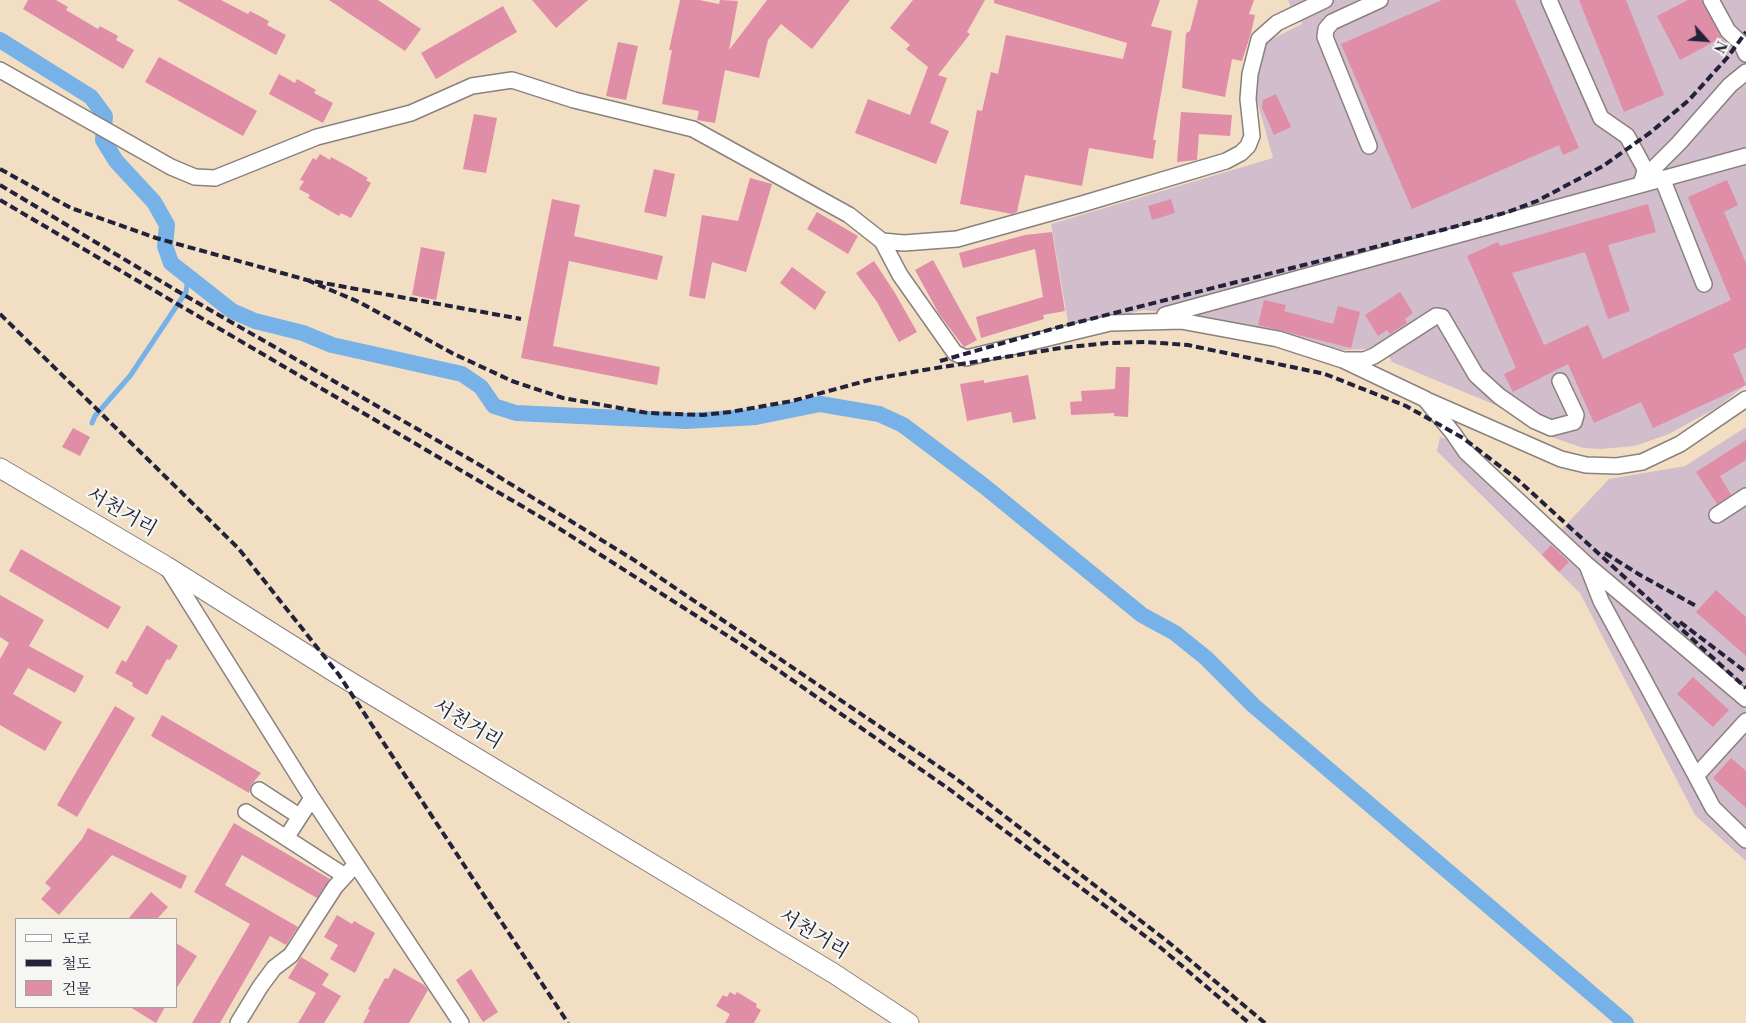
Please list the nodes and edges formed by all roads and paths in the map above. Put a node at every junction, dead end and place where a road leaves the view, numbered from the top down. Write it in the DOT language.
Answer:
graph roads {
  1 [pos="1325,0"];
  2 [pos="1380,0"];
  3 [pos="1549,0"];
  4 [pos="1711,0"];
  5 [pos="1746,54"];
  6 [pos="0,70"];
  7 [pos="1746,72"];
  8 [pos="1369,146"];
  9 [pos="1746,156"];
  10 [pos="1662,178"];
  11 [pos="1640,182"];
  12 [pos="882,240"];
  13 [pos="1704,284"];
  14 [pos="1142,322"];
  15 [pos="1343,360"];
  16 [pos="1560,382"];
  17 [pos="1425,399"];
  18 [pos="1746,399"];
  19 [pos="0,468"];
  20 [pos="1746,496"];
  21 [pos="1717,516"];
  22 [pos="1586,564"];
  23 [pos="166,566"];
  24 [pos="1746,699"];
  25 [pos="1746,721"];
  26 [pos="1696,776"];
  27 [pos="259,790"];
  28 [pos="312,798"];
  29 [pos="274,800"];
  30 [pos="246,812"];
  31 [pos="299,816"];
  32 [pos="261,822"];
  33 [pos="286,838"];
  34 [pos="1746,840"];
  35 [pos="356,864"];
  36 [pos="345,876"];
  37 [pos="238,1023"];
  38 [pos="461,1023"];
  39 [pos="909,1023"];
  1 -- 12 [label="street"];
  2 -- 8 [label="street"];
  3 -- 11 [label="street"];
  4 -- 5 [label="street"];
  6 -- 12 [label="street"];
  7 -- 11 [label="street"];
  9 -- 10 [label="street"];
  10 -- 11 [label="street"];
  10 -- 13 [label="street"];
  11 -- 14 [label="street"];
  12 -- 14 [label="street"];
  14 -- 15 [label="street"];
  15 -- 16 [label="street"];
  15 -- 17 [label="street"];
  17 -- 18 [label="street"];
  17 -- 22 [label="street"];
  19 -- 23 [label="main road, 서천거리"];
  20 -- 21 [label="street"];
  22 -- 24 [label="street"];
  22 -- 26 [label="street"];
  23 -- 28 [label="street"];
  23 -- 39 [label="main road, 서천거리"];
  25 -- 26 [label="street"];
  26 -- 34 [label="street"];
  27 -- 29 [label="street"];
  28 -- 31 [label="street"];
  28 -- 35 [label="street"];
  29 -- 31 [label="street"];
  29 -- 32 [label="street"];
  30 -- 32 [label="street"];
  31 -- 33 [label="street"];
  32 -- 33 [label="street"];
  33 -- 36 [label="street"];
  35 -- 36 [label="street"];
  35 -- 38 [label="street"];
  36 -- 37 [label="street"];
}
